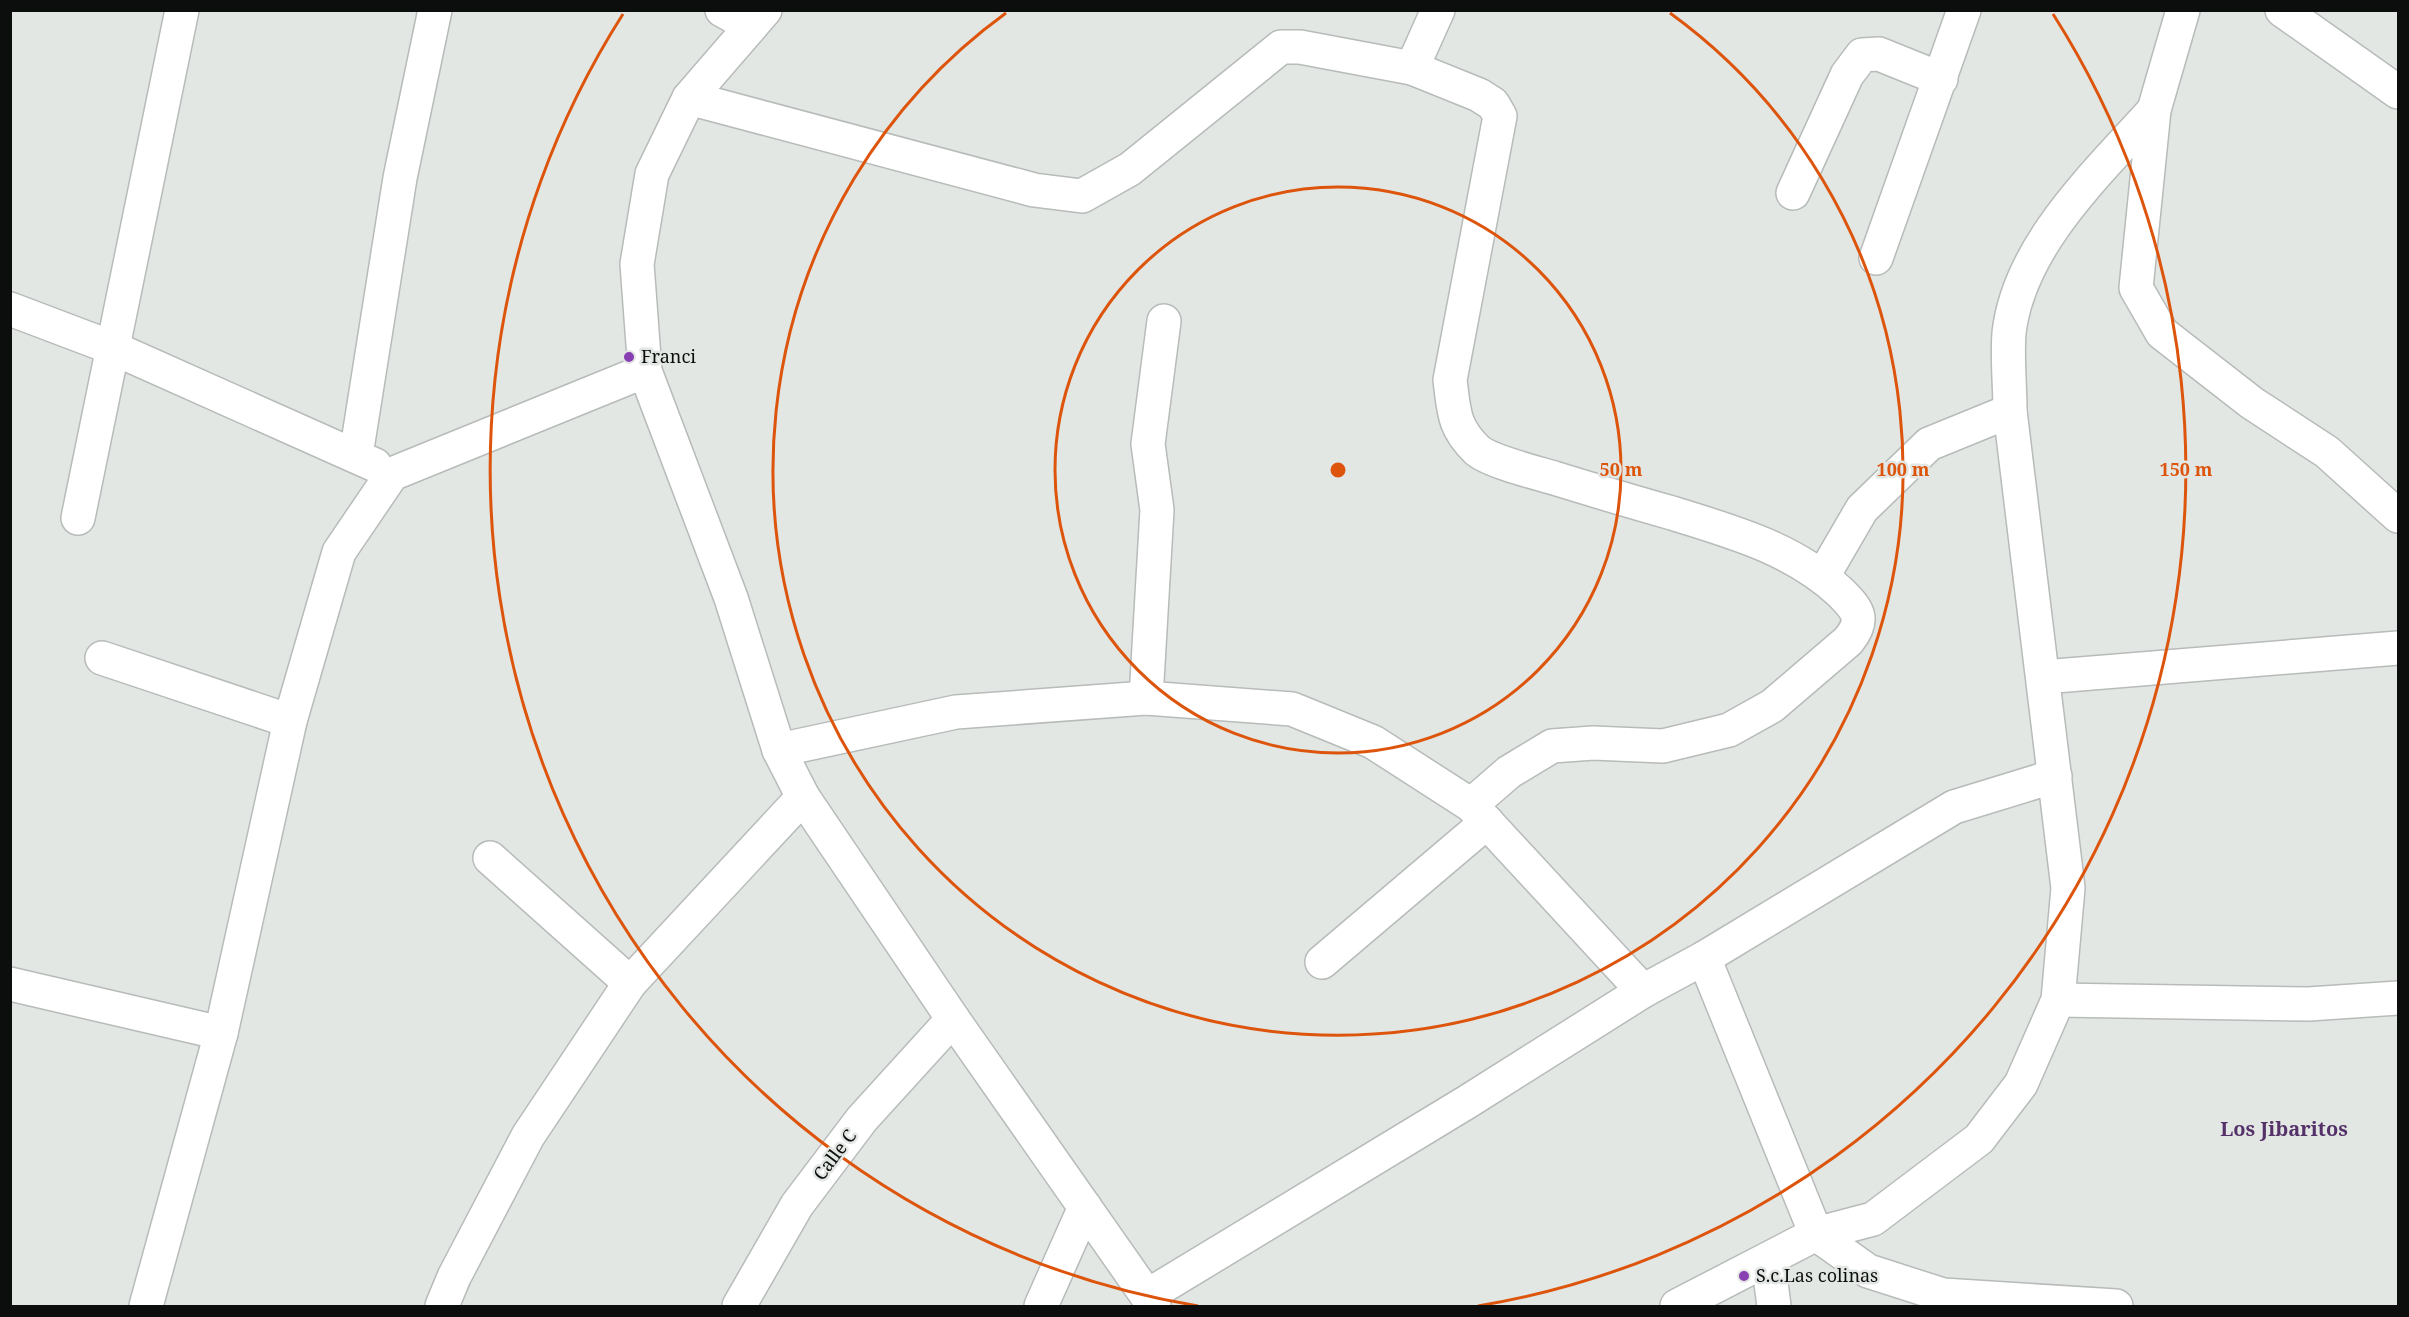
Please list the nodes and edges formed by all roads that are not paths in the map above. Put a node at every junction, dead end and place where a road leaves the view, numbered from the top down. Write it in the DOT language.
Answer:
graph roads {
  1 [pos="182,10"];
  2 [pos="435,10"];
  3 [pos="722,10"];
  4 [pos="1438,10"];
  5 [pos="1964,10"];
  6 [pos="2183,10"];
  7 [pos="2282,10"];
  8 [pos="758,18"];
  9 [pos="1412,68"];
  10 [pos="1941,79"];
  11 [pos="2398,92"];
  12 [pos="689,98"];
  13 [pos="2154,110"];
  14 [pos="1793,194"];
  15 [pos="1876,258"];
  16 [pos="10,309"];
  17 [pos="1164,321"];
  18 [pos="113,348"];
  19 [pos="645,371"];
  20 [pos="2010,411"];
  21 [pos="356,455"];
  22 [pos="392,474"];
  23 [pos="2398,516"];
  24 [pos="78,518"];
  25 [pos="1823,576"];
  26 [pos="2398,648"];
  27 [pos="102,658"];
  28 [pos="2043,677"];
  29 [pos="1146,698"];
  30 [pos="290,721"];
  31 [pos="779,750"];
  32 [pos="2055,776"];
  33 [pos="803,797"];
  34 [pos="1479,813"];
  35 [pos="490,858"];
  36 [pos="1704,958"];
  37 [pos="1322,962"];
  38 [pos="630,982"];
  39 [pos="10,984"];
  40 [pos="1642,991"];
  41 [pos="2398,998"];
  42 [pos="2058,1000"];
  43 [pos="953,1019"];
  44 [pos="221,1033"];
  45 [pos="1085,1207"];
  46 [pos="1816,1234"];
  47 [pos="1768,1260"];
  48 [pos="1151,1301"];
  49 [pos="2022,1304"];
  50 [pos="146,1306"];
  51 [pos="442,1306"];
  52 [pos="739,1306"];
  53 [pos="1041,1306"];
  54 [pos="1677,1306"];
  55 [pos="1774,1306"];
  56 [pos="2116,1306"];
  1 -- 18 [label="street"];
  2 -- 21 [label="street"];
  3 -- 8 [label="street"];
  4 -- 9 [label="street"];
  5 -- 10 [label="street"];
  6 -- 13 [label="street"];
  7 -- 11 [label="street"];
  8 -- 12 [label="street"];
  9 -- 12 [label="street"];
  9 -- 25 [label="street"];
  10 -- 14 [label="street"];
  10 -- 15 [label="street"];
  12 -- 19 [label="street"];
  13 -- 20 [label="street"];
  13 -- 23 [label="street"];
  16 -- 18 [label="street"];
  17 -- 29 [label="street"];
  18 -- 21 [label="street"];
  18 -- 24 [label="street"];
  19 -- 22 [label="street"];
  19 -- 31 [label="street"];
  20 -- 25 [label="street"];
  20 -- 28 [label="street"];
  21 -- 22 [label="street"];
  22 -- 30 [label="street"];
  25 -- 34 [label="street"];
  26 -- 28 [label="street"];
  27 -- 30 [label="street"];
  28 -- 32 [label="street"];
  29 -- 31 [label="street"];
  29 -- 34 [label="street"];
  30 -- 44 [label="street"];
  31 -- 33 [label="street"];
  32 -- 36 [label="street"];
  32 -- 42 [label="street"];
  33 -- 38 [label="street"];
  33 -- 43 [label="street"];
  34 -- 37 [label="street"];
  34 -- 40 [label="street"];
  35 -- 38 [label="street"];
  36 -- 40 [label="street"];
  36 -- 46 [label="street"];
  38 -- 51 [label="street"];
  39 -- 44 [label="street"];
  40 -- 48 [label="street"];
  41 -- 42 [label="street"];
  42 -- 46 [label="street"];
  43 -- 45 [label="street"];
  43 -- 52 [label="street, Calle C"];
  44 -- 50 [label="street"];
  45 -- 48 [label="street"];
  45 -- 53 [label="street"];
  46 -- 47 [label="street"];
  46 -- 49 [label="street"];
  47 -- 54 [label="street"];
  47 -- 55 [label="street"];
  49 -- 56 [label="street"];
}
